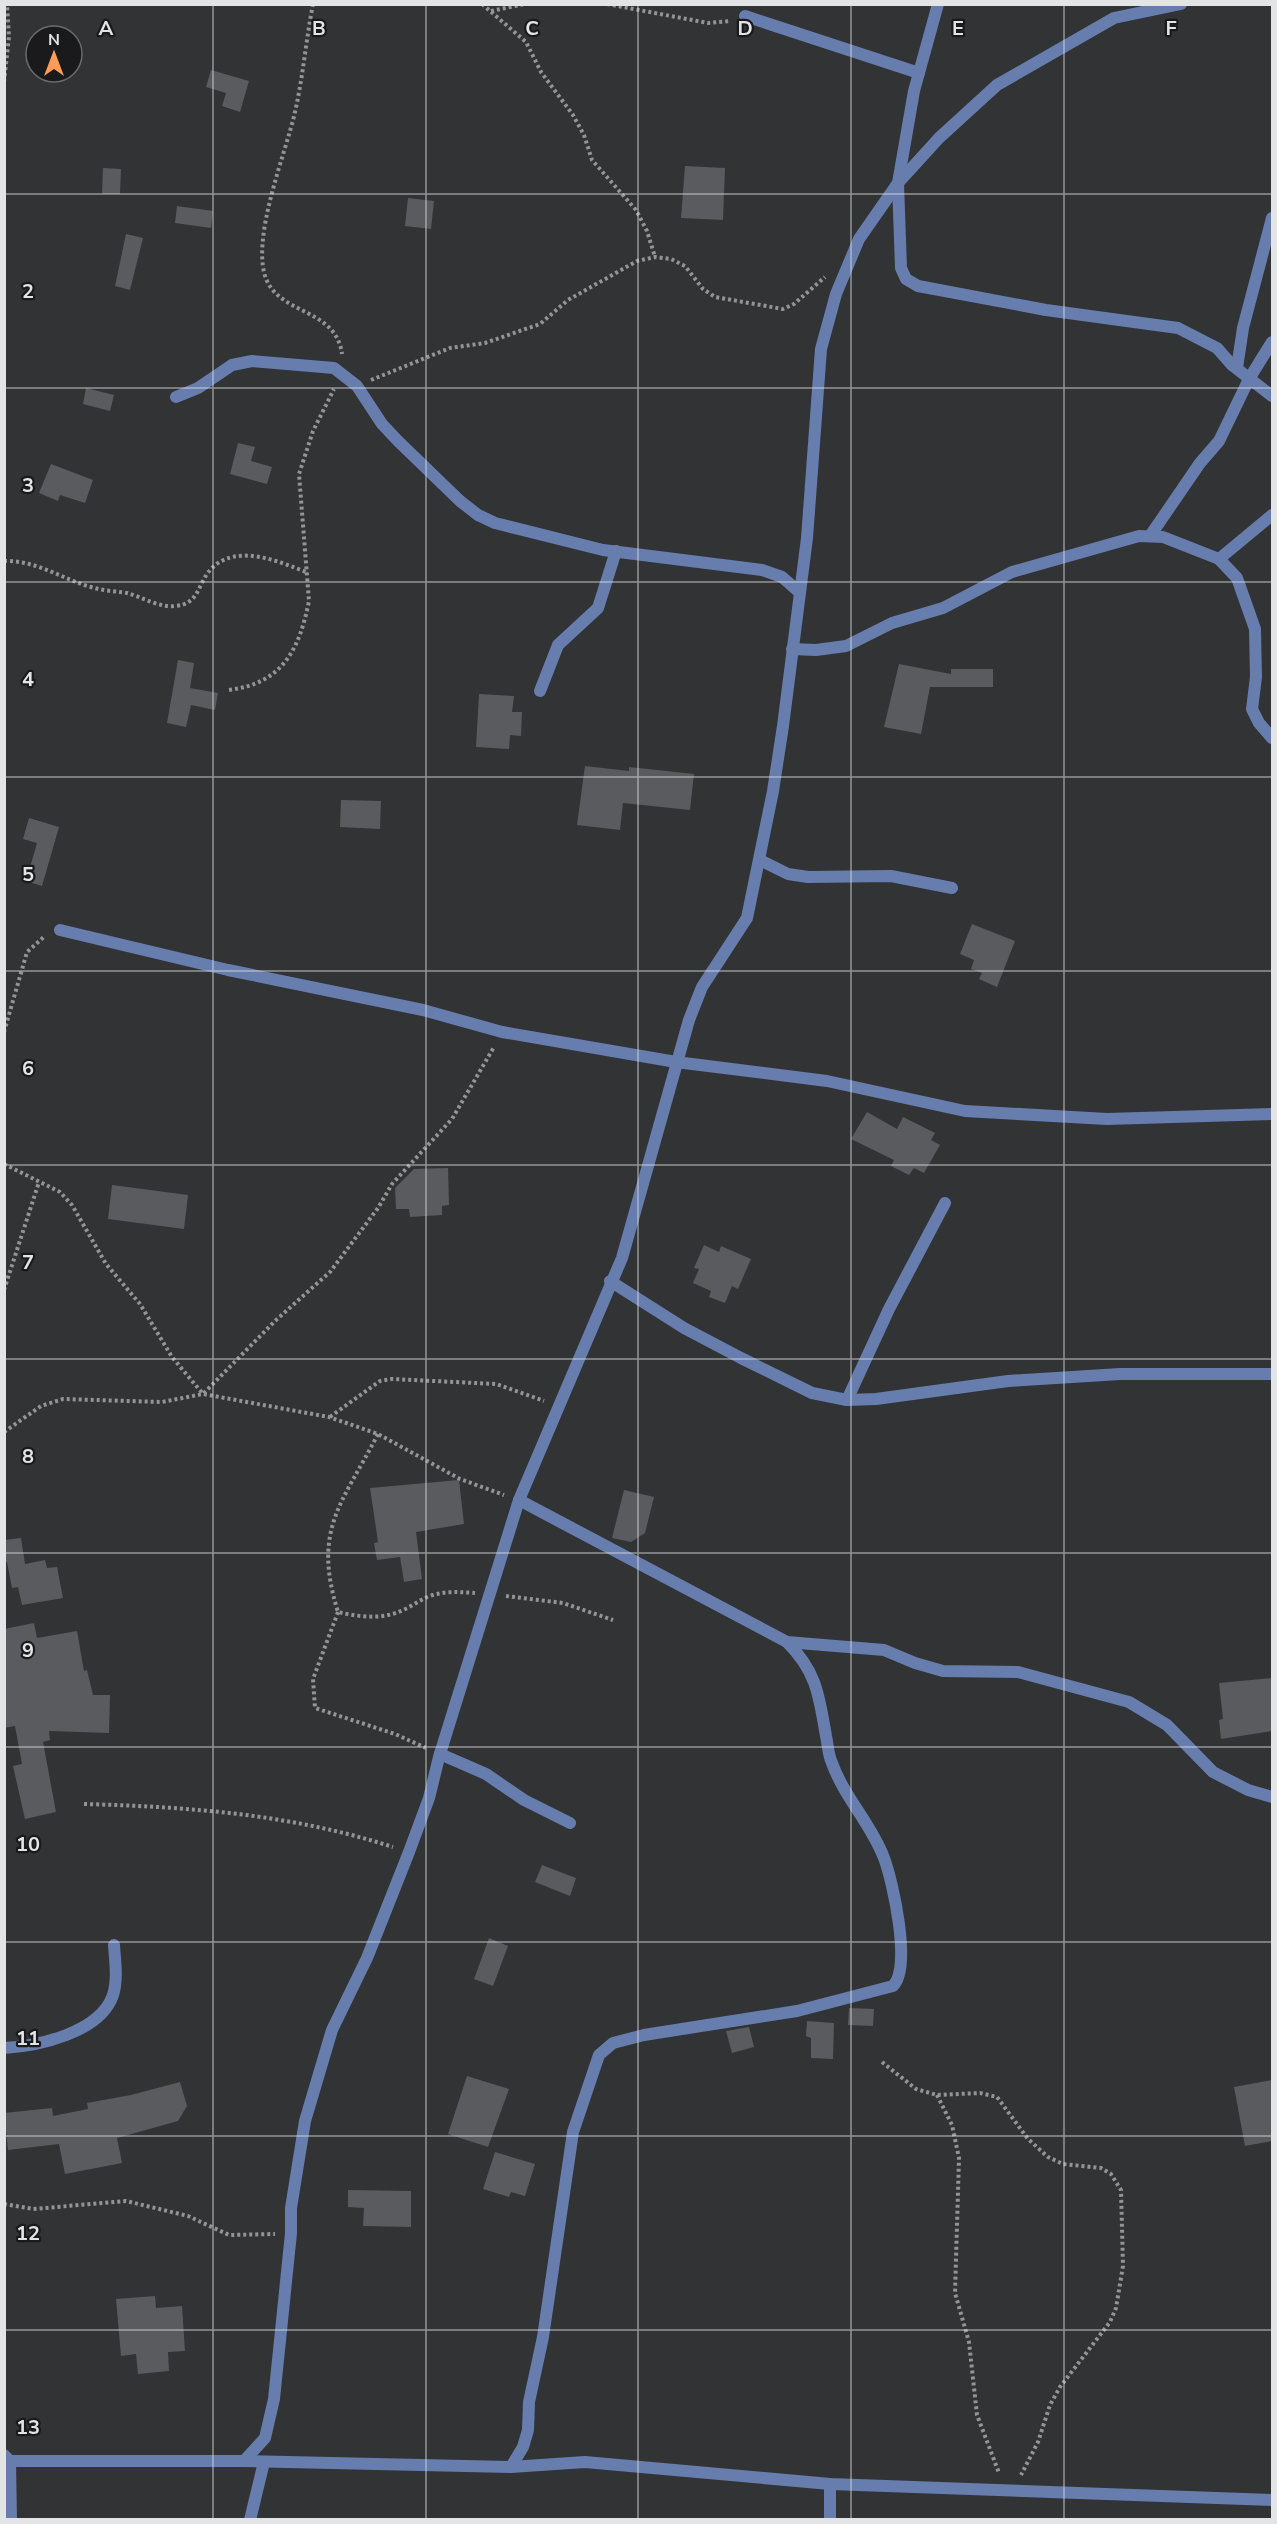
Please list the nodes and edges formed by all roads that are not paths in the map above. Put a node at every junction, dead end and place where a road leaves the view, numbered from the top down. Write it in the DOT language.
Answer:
graph roads {
  1 [pos="938,4"];
  2 [pos="1181,4"];
  3 [pos="745,16"];
  4 [pos="919,73"];
  5 [pos="898,183"];
  6 [pos="1272,218"];
  7 [pos="1272,342"];
  8 [pos="1237,368"];
  9 [pos="1250,379"];
  10 [pos="1272,396"];
  11 [pos="176,397"];
  12 [pos="1272,515"];
  13 [pos="1150,536"];
  14 [pos="616,551"];
  15 [pos="1219,559"];
  16 [pos="798,591"];
  17 [pos="792,649"];
  18 [pos="540,691"];
  19 [pos="1272,738"];
  20 [pos="760,860"];
  21 [pos="952,888"];
  22 [pos="60,930"];
  23 [pos="676,1062"];
  24 [pos="1272,1114"];
  25 [pos="945,1203"];
  26 [pos="610,1281"];
  27 [pos="1272,1374"];
  28 [pos="847,1400"];
  29 [pos="519,1500"];
  30 [pos="787,1642"];
  31 [pos="439,1756"];
  32 [pos="1272,1797"];
  33 [pos="570,1823"];
  34 [pos="114,1944"];
  35 [pos="4,2048"];
  36 [pos="6,2458"];
  37 [pos="244,2461"];
  38 [pos="264,2462"];
  39 [pos="511,2467"];
  40 [pos="830,2484"];
  41 [pos="1272,2500"];
  42 [pos="11,2520"];
  43 [pos="250,2520"];
  44 [pos="830,2520"];
  1 -- 4 [label="street"];
  2 -- 5 [label="street"];
  3 -- 4 [label="street"];
  4 -- 5 [label="street"];
  5 -- 8 [label="street"];
  5 -- 16 [label="street"];
  6 -- 8 [label="street"];
  7 -- 9 [label="street"];
  8 -- 9 [label="street"];
  9 -- 10 [label="street"];
  9 -- 13 [label="street"];
  11 -- 14 [label="street"];
  12 -- 15 [label="street"];
  13 -- 15 [label="street"];
  13 -- 17 [label="street"];
  14 -- 16 [label="street"];
  14 -- 18 [label="street"];
  15 -- 19 [label="street"];
  16 -- 17 [label="street"];
  17 -- 20 [label="street"];
  20 -- 21 [label="street"];
  20 -- 23 [label="street"];
  22 -- 23 [label="street"];
  23 -- 24 [label="street"];
  23 -- 26 [label="street"];
  25 -- 28 [label="street"];
  26 -- 28 [label="street"];
  26 -- 29 [label="street"];
  27 -- 28 [label="street"];
  29 -- 30 [label="street"];
  29 -- 31 [label="street"];
  30 -- 32 [label="street"];
  30 -- 39 [label="street"];
  31 -- 33 [label="street"];
  31 -- 37 [label="street"];
  34 -- 35 [label="street"];
  36 -- 37 [label="street"];
  36 -- 42 [label="street"];
  37 -- 38 [label="street"];
  38 -- 39 [label="street"];
  38 -- 43 [label="street"];
  39 -- 40 [label="street"];
  40 -- 41 [label="street"];
  40 -- 44 [label="street"];
}
